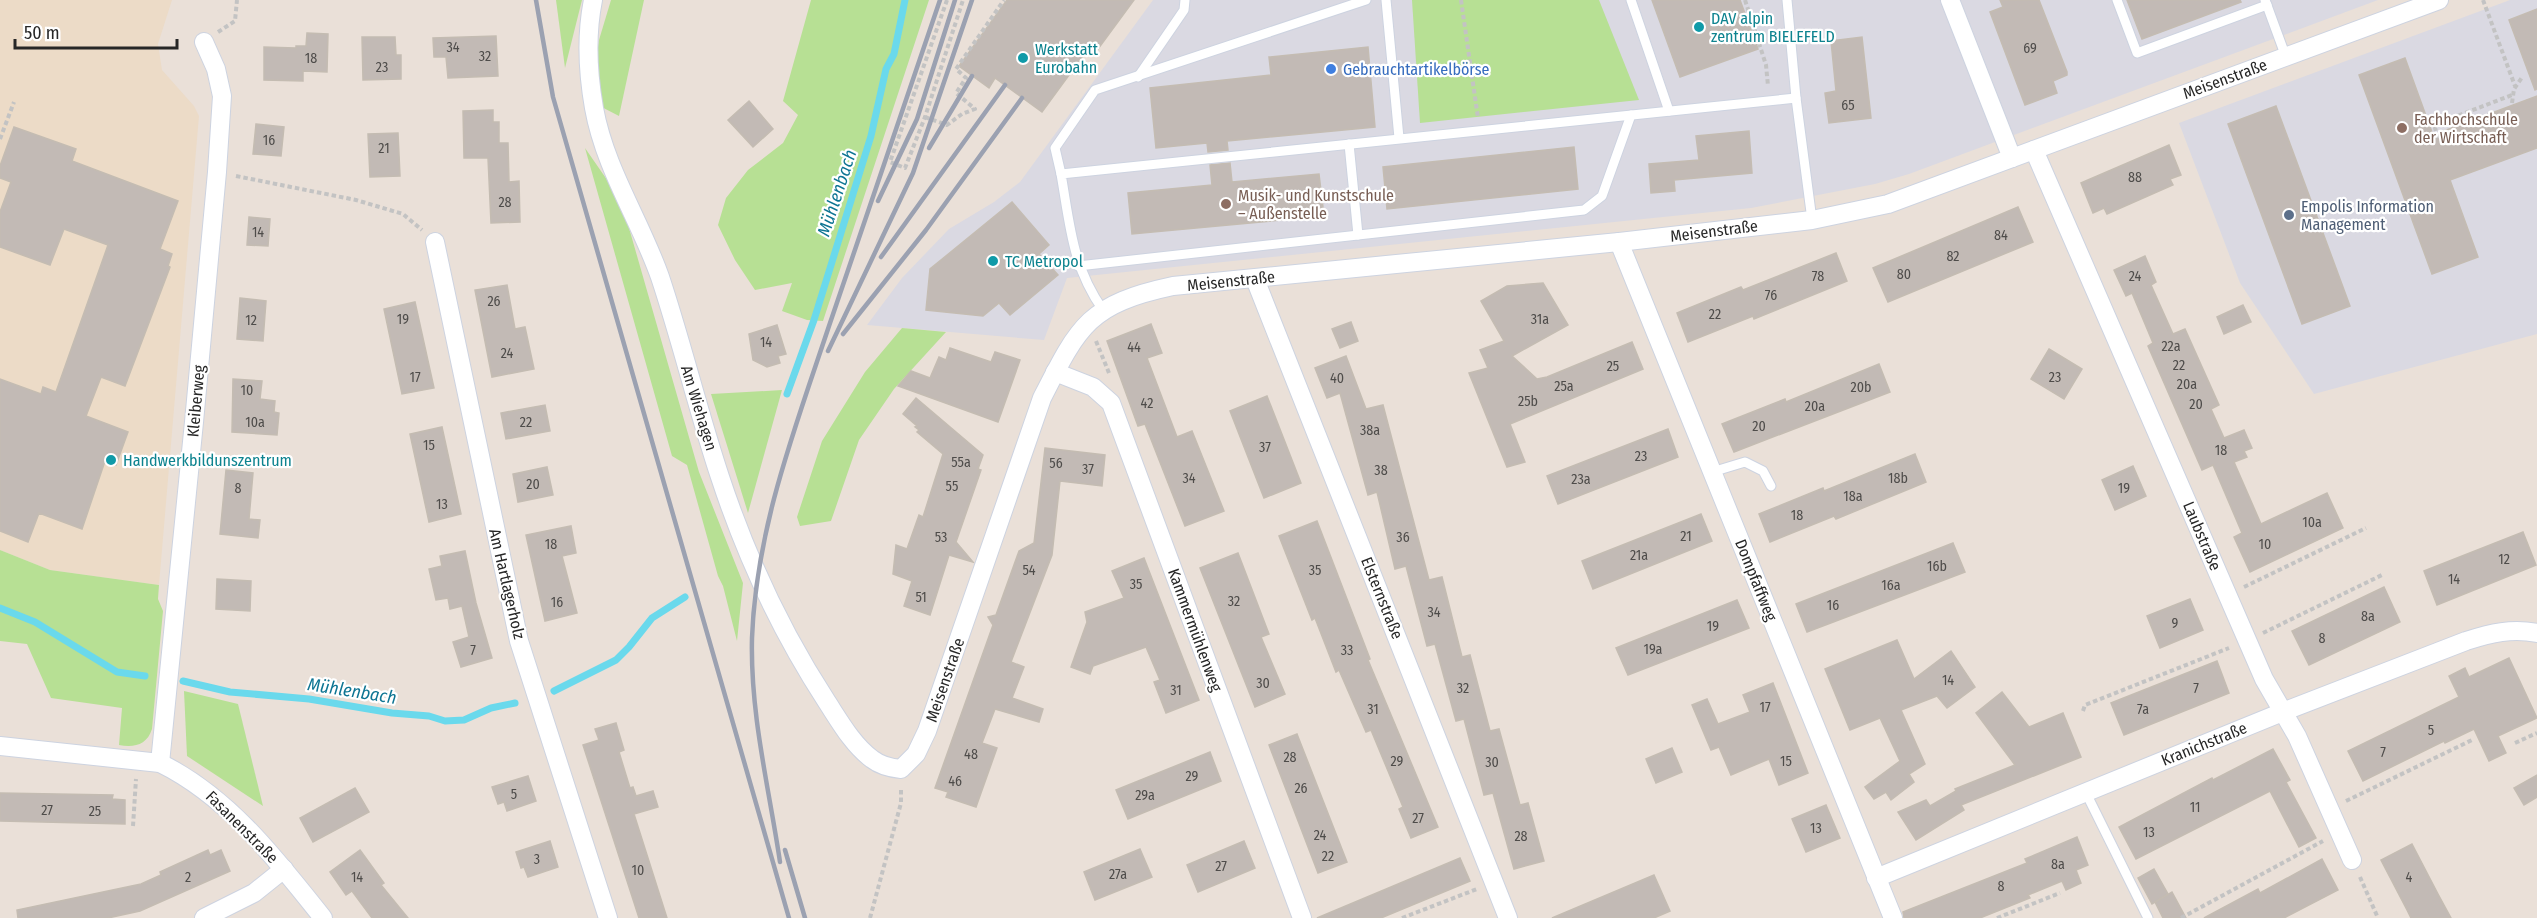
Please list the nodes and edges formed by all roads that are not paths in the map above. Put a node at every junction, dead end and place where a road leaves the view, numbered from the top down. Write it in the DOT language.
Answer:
graph roads {
  1 [pos="593,0"];
  2 [pos="1185,0"];
  3 [pos="1366,0"];
  4 [pos="1386,0"];
  5 [pos="1631,0"];
  6 [pos="1787,0"];
  7 [pos="1950,0"];
  8 [pos="2117,0"];
  9 [pos="2439,0"];
  10 [pos="2266,2"];
  11 [pos="204,42"];
  12 [pos="2286,57"];
  13 [pos="1138,77"];
  14 [pos="1796,98"];
  15 [pos="1669,111"];
  16 [pos="1631,115"];
  17 [pos="1399,138"];
  18 [pos="1349,144"];
  19 [pos="2034,150"];
  20 [pos="2012,158"];
  21 [pos="1061,174"];
  22 [pos="1812,220"];
  23 [pos="1358,235"];
  24 [pos="435,242"];
  25 [pos="1618,242"];
  26 [pos="1078,266"];
  27 [pos="1255,279"];
  28 [pos="1103,310"];
  29 [pos="1055,372"];
  30 [pos="1712,472"];
  31 [pos="1771,486"];
  32 [pos="2537,633"];
  33 [pos="2284,711"];
  34 [pos="0,746"];
  35 [pos="160,763"];
  36 [pos="901,769"];
  37 [pos="2086,792"];
  38 [pos="2352,860"];
  39 [pos="284,869"];
  40 [pos="1876,878"];
  41 [pos="204,918"];
  42 [pos="323,918"];
  43 [pos="608,918"];
  44 [pos="1302,918"];
  45 [pos="1508,918"];
  46 [pos="1893,918"];
  47 [pos="2148,918"];
  1 -- 36 [label="street, Am Wiehagen"];
  2 -- 13 [label="lane"];
  3 -- 13 [label="lane"];
  4 -- 17 [label="lane"];
  5 -- 15 [label="lane"];
  6 -- 14 [label="lane"];
  7 -- 20 [label="street"];
  8 -- 10 [label="lane"];
  9 -- 12 [label="street, Meisenstraße"];
  10 -- 12 [label="lane"];
  11 -- 35 [label="street, Kleiberweg"];
  12 -- 19 [label="street, Meisenstraße"];
  13 -- 21 [label="lane"];
  14 -- 15 [label="lane"];
  14 -- 22 [label="lane"];
  15 -- 16 [label="lane"];
  16 -- 17 [label="lane"];
  16 -- 23 [label="lane"];
  17 -- 18 [label="lane"];
  18 -- 21 [label="lane"];
  18 -- 23 [label="lane"];
  19 -- 20 [label="street, Meisenstraße"];
  19 -- 33 [label="street, Laubstraße"];
  20 -- 22 [label="street, Meisenstraße"];
  21 -- 26 [label="lane"];
  22 -- 25 [label="street, Meisenstraße"];
  23 -- 26 [label="lane"];
  24 -- 43 [label="street, Am Hartlagerholz"];
  25 -- 27 [label="street, Meisenstraße"];
  25 -- 30 [label="street, Dompfaffweg"];
  26 -- 28 [label="lane"];
  27 -- 28 [label="street, Meisenstraße"];
  27 -- 45 [label="street, Elsternstraße"];
  28 -- 29 [label="street, Meisenstraße"];
  29 -- 36 [label="street, Meisenstraße"];
  29 -- 44 [label="street, Kammermühlenweg"];
  30 -- 31 [label="lane"];
  30 -- 40 [label="street, Dompfaffweg"];
  32 -- 33 [label="street, Kranichstraße"];
  33 -- 37 [label="street, Kranichstraße"];
  33 -- 38 [label="street, Laubstraße"];
  34 -- 35 [label="street, Fasanenstraße"];
  35 -- 39 [label="street, Fasanenstraße"];
  37 -- 40 [label="street, Kranichstraße"];
  37 -- 47 [label="lane"];
  39 -- 41 [label="street"];
  39 -- 42 [label="street, Fasanenstraße"];
  40 -- 46 [label="street, Dompfaffweg"];
}
